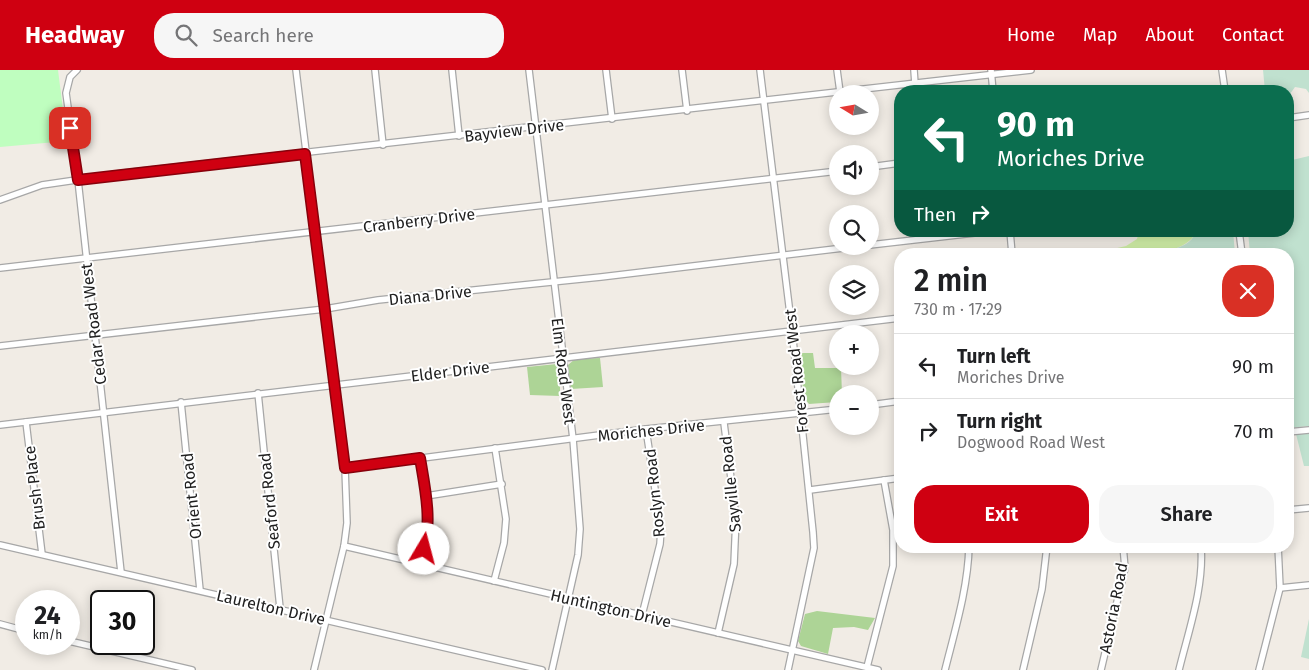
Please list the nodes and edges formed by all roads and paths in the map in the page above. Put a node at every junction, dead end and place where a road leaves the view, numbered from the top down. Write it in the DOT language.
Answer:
graph roads {
  1 [pos="77,70"];
  2 [pos="296,70"];
  3 [pos="375,70"];
  4 [pos="452,70"];
  5 [pos="529,70"];
  6 [pos="606,70"];
  7 [pos="682,70"];
  8 [pos="760,70"];
  9 [pos="837,70"];
  10 [pos="914,70"];
  11 [pos="1031,70"];
  12 [pos="1222,70"];
  13 [pos="991,72"];
  14 [pos="916,84"];
  15 [pos="839,85"];
  16 [pos="906,85"];
  17 [pos="992,85"];
  18 [pos="1224,85"];
  19 [pos="894,86"];
  20 [pos="879,88"];
  21 [pos="829,93"];
  22 [pos="764,102"];
  23 [pos="687,111"];
  24 [pos="1309,115"];
  25 [pos="1294,117"];
  26 [pos="612,119"];
  27 [pos="536,127"];
  28 [pos="459,136"];
  29 [pos="383,145"];
  30 [pos="305,154"];
  31 [pos="894,165"];
  32 [pos="879,166"];
  33 [pos="829,172"];
  34 [pos="774,179"];
  35 [pos="78,180"];
  36 [pos="0,200"];
  37 [pos="544,205"];
  38 [pos="316,233"];
  39 [pos="940,237"];
  40 [pos="879,244"];
  41 [pos="829,250"];
  42 [pos="782,255"];
  43 [pos="86,259"];
  44 [pos="0,268"];
  45 [pos="553,282"];
  46 [pos="325,309"];
  47 [pos="894,319"];
  48 [pos="792,330"];
  49 [pos="94,335"];
  50 [pos="0,346"];
  51 [pos="562,357"];
  52 [pos="334,385"];
  53 [pos="258,394"];
  54 [pos="181,402"];
  55 [pos="894,402"];
  56 [pos="879,404"];
  57 [pos="829,410"];
  58 [pos="104,412"];
  59 [pos="800,413"];
  60 [pos="26,422"];
  61 [pos="724,423"];
  62 [pos="0,425"];
  63 [pos="646,429"];
  64 [pos="1309,430"];
  65 [pos="1294,431"];
  66 [pos="573,439"];
  67 [pos="495,448"];
  68 [pos="420,458"];
  69 [pos="345,468"];
  70 [pos="894,479"];
  71 [pos="884,480"];
  72 [pos="502,484"];
  73 [pos="810,490"];
  74 [pos="426,496"];
  75 [pos="1309,508"];
  76 [pos="1294,509"];
  77 [pos="0,545"];
  78 [pos="344,546"];
  79 [pos="968,553"];
  80 [pos="1046,553"];
  81 [pos="1124,553"];
  82 [pos="1202,553"];
  83 [pos="1278,553"];
  84 [pos="42,554"];
  85 [pos="420,563"];
  86 [pos="121,572"];
  87 [pos="494,581"];
  88 [pos="1309,585"];
  89 [pos="1280,588"];
  90 [pos="200,590"];
  91 [pos="570,598"];
  92 [pos="280,608"];
  93 [pos="642,615"];
  94 [pos="326,620"];
  95 [pos="0,624"];
  96 [pos="15,628"];
  97 [pos="718,633"];
  98 [pos="80,644"];
  99 [pos="792,651"];
  100 [pos="867,667"];
  101 [pos="192,670"];
  102 [pos="314,670"];
  103 [pos="542,670"];
  104 [pos="552,670"];
  105 [pos="788,670"];
  106 [pos="878,670"];
  107 [pos="945,670"];
  108 [pos="1023,670"];
  109 [pos="1101,670"];
  110 [pos="1179,670"];
  111 [pos="1259,670"];
  1 -- 35 [label="street, Cedar Road West"];
  2 -- 30 [label="street"];
  3 -- 29 [label="street"];
  4 -- 28 [label="street"];
  5 -- 27 [label="street, Elm Road West"];
  6 -- 26 [label="street"];
  7 -- 23 [label="street"];
  8 -- 22 [label="street, Forest Road West"];
  9 -- 15 [label="street"];
  10 -- 14 [label="street"];
  11 -- 13 [label="street, Bayview Drive"];
  12 -- 18 [label="street"];
  13 -- 14 [label="street, Bayview Drive"];
  13 -- 17 [label="street"];
  14 -- 16 [label="street, Bayview Drive"];
  19 -- 20 [label="street, Bayview Drive"];
  21 -- 22 [label="street, Bayview Drive"];
  22 -- 23 [label="street, Bayview Drive"];
  22 -- 34 [label="street, Forest Road West"];
  23 -- 26 [label="street, Bayview Drive"];
  24 -- 25 [label="street"];
  26 -- 27 [label="street, Bayview Drive"];
  27 -- 28 [label="street, Bayview Drive"];
  27 -- 37 [label="street, Elm Road West"];
  28 -- 29 [label="street, Bayview Drive"];
  29 -- 30 [label="street, Bayview Drive"];
  30 -- 35 [label="street, Bayview Drive"];
  30 -- 38 [label="street"];
  31 -- 32 [label="street"];
  33 -- 34 [label="street, Cranberry Drive"];
  34 -- 37 [label="street, Cranberry Drive"];
  34 -- 42 [label="street, Forest Road West"];
  35 -- 36 [label="street, Bayview Drive"];
  35 -- 43 [label="street, Cedar Road West"];
  37 -- 38 [label="street, Cranberry Drive"];
  37 -- 45 [label="street, Elm Road West"];
  38 -- 43 [label="street, Cranberry Drive"];
  38 -- 46 [label="street"];
  39 -- 40 [label="street"];
  41 -- 42 [label="street, Diana Drive"];
  42 -- 45 [label="street, Diana Drive"];
  42 -- 48 [label="street, Forest Road West"];
  43 -- 44 [label="street, Cranberry Drive"];
  43 -- 49 [label="street, Cedar Road West"];
  45 -- 46 [label="street, Diana Drive"];
  45 -- 51 [label="street, Elm Road West"];
  46 -- 49 [label="street, Diana Drive"];
  46 -- 52 [label="street"];
  47 -- 48 [label="street, Elder Drive"];
  48 -- 51 [label="street, Elder Drive"];
  48 -- 59 [label="street, Forest Road West"];
  49 -- 50 [label="street, Diana Drive"];
  49 -- 58 [label="street, Cedar Road West"];
  51 -- 52 [label="street, Elder Drive"];
  51 -- 66 [label="street, Elm Road West"];
  52 -- 53 [label="street, Elder Drive"];
  52 -- 69 [label="street"];
  53 -- 54 [label="street, Elder Drive"];
  53 -- 92 [label="street, Seaford Road"];
  54 -- 58 [label="street, Elder Drive"];
  54 -- 90 [label="street, Orient Road"];
  55 -- 56 [label="street"];
  57 -- 59 [label="street, Moriches Drive"];
  58 -- 60 [label="street, Elder Drive"];
  58 -- 86 [label="street, Cedar Road West"];
  59 -- 61 [label="street, Moriches Drive"];
  59 -- 73 [label="street, Forest Road West"];
  60 -- 62 [label="street, Elder Drive"];
  60 -- 84 [label="street, Brush Place"];
  61 -- 63 [label="street, Moriches Drive"];
  61 -- 97 [label="street, Sayville Road"];
  63 -- 66 [label="street, Moriches Drive"];
  63 -- 93 [label="street, Roslyn Road"];
  64 -- 65 [label="street"];
  66 -- 67 [label="street, Moriches Drive"];
  66 -- 91 [label="street, Elm Road West"];
  67 -- 68 [label="street, Moriches Drive"];
  67 -- 72 [label="street"];
  68 -- 69 [label="street, Moriches Drive"];
  68 -- 74 [label="street"];
  69 -- 78 [label="street"];
  70 -- 71 [label="street"];
  71 -- 73 [label="street"];
  71 -- 100 [label="street"];
  72 -- 74 [label="street"];
  72 -- 87 [label="street"];
  73 -- 99 [label="street, Forest Road West"];
  74 -- 85 [label="street"];
  75 -- 76 [label="street"];
  77 -- 84 [label="street, Laurelton Drive"];
  78 -- 85 [label="street, Huntington Drive"];
  78 -- 94 [label="street"];
  79 -- 107 [label="street"];
  80 -- 108 [label="street"];
  81 -- 109 [label="street, Astoria Road"];
  82 -- 110 [label="street"];
  83 -- 89 [label="street"];
  84 -- 86 [label="street, Laurelton Drive"];
  85 -- 87 [label="street, Huntington Drive"];
  86 -- 90 [label="street, Laurelton Drive"];
  87 -- 91 [label="street, Huntington Drive"];
  88 -- 89 [label="street"];
  89 -- 111 [label="street"];
  90 -- 92 [label="street, Laurelton Drive"];
  91 -- 93 [label="street, Huntington Drive"];
  91 -- 104 [label="street, Elm Road West"];
  92 -- 94 [label="street, Laurelton Drive"];
  93 -- 97 [label="street, Huntington Drive"];
  94 -- 102 [label="street"];
  94 -- 103 [label="street, Laurelton Drive"];
  95 -- 96 [label="street"];
  97 -- 99 [label="street, Huntington Drive"];
  98 -- 101 [label="street"];
  99 -- 100 [label="street, Huntington Drive"];
  99 -- 105 [label="street, Forest Road West"];
  100 -- 106 [label="street, Huntington Drive"];
}
